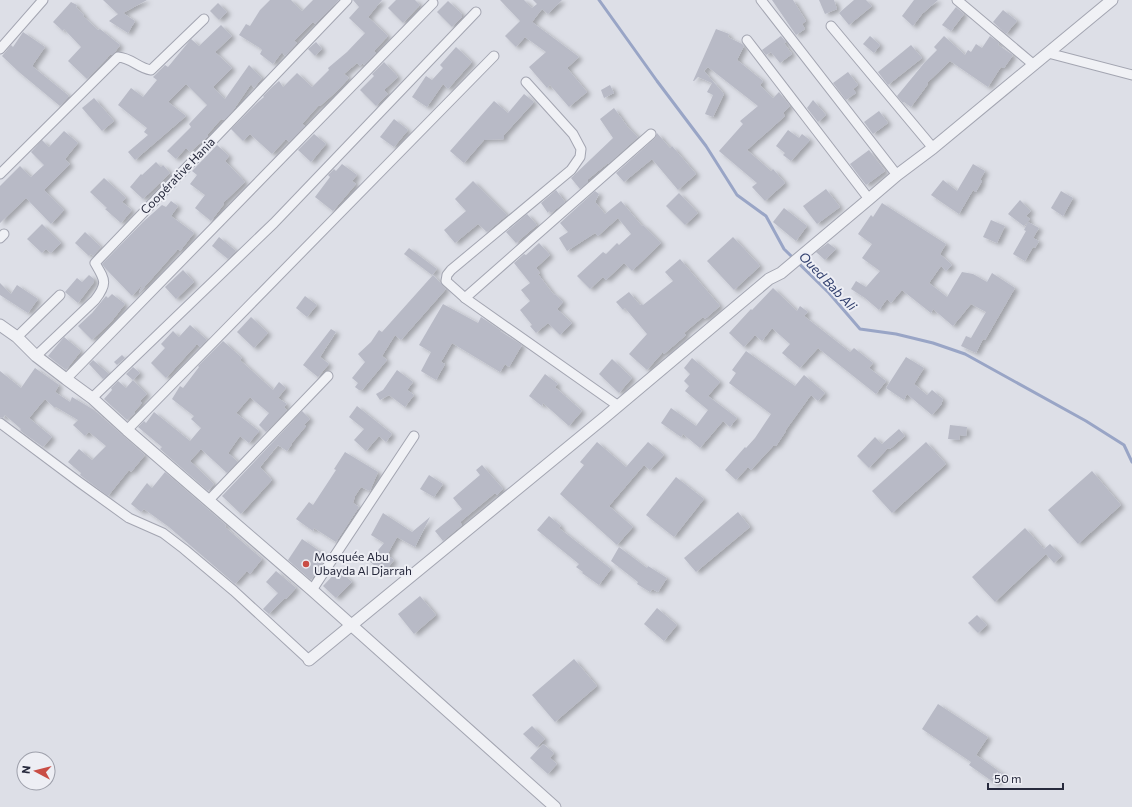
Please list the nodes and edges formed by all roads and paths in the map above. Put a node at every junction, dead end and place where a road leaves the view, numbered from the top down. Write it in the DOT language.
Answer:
graph roads {
  1 [pos="43,0"];
  2 [pos="347,0"];
  3 [pos="761,0"];
  4 [pos="957,0"];
  5 [pos="1112,0"];
  6 [pos="433,4"];
  7 [pos="476,12"];
  8 [pos="204,19"];
  9 [pos="831,26"];
  10 [pos="747,40"];
  11 [pos="0,49"];
  12 [pos="1048,53"];
  13 [pos="494,56"];
  14 [pos="1034,65"];
  15 [pos="1132,75"];
  16 [pos="526,82"];
  17 [pos="651,134"];
  18 [pos="933,148"];
  19 [pos="0,174"];
  20 [pos="896,175"];
  21 [pos="869,199"];
  22 [pos="60,295"];
  23 [pos="465,298"];
  24 [pos="0,326"];
  25 [pos="16,337"];
  26 [pos="36,356"];
  27 [pos="328,376"];
  28 [pos="66,379"];
  29 [pos="92,398"];
  30 [pos="618,405"];
  31 [pos="0,423"];
  32 [pos="127,430"];
  33 [pos="414,436"];
  34 [pos="209,500"];
  35 [pos="312,590"];
  36 [pos="352,626"];
  37 [pos="309,660"];
  38 [pos="555,807"];
  1 -- 11 [label="street"];
  2 -- 26 [label="street, Coopérative Hania"];
  3 -- 20 [label="street"];
  4 -- 14 [label="street"];
  5 -- 12 [label="street"];
  6 -- 28 [label="street"];
  7 -- 29 [label="street"];
  8 -- 19 [label="street"];
  9 -- 18 [label="street"];
  10 -- 21 [label="street"];
  12 -- 14 [label="street"];
  12 -- 15 [label="street"];
  13 -- 32 [label="street"];
  14 -- 18 [label="street"];
  16 -- 23 [label="street"];
  17 -- 23 [label="street"];
  18 -- 20 [label="street"];
  20 -- 21 [label="street"];
  21 -- 30 [label="street"];
  22 -- 25 [label="street"];
  23 -- 30 [label="street"];
  24 -- 25 [label="street"];
  25 -- 26 [label="street"];
  26 -- 28 [label="street"];
  27 -- 34 [label="street"];
  28 -- 29 [label="street"];
  29 -- 32 [label="street"];
  30 -- 36 [label="street"];
  31 -- 37 [label="street"];
  32 -- 34 [label="street"];
  33 -- 35 [label="street"];
  34 -- 35 [label="street"];
  35 -- 36 [label="street"];
  36 -- 37 [label="street"];
  36 -- 38 [label="street"];
}
